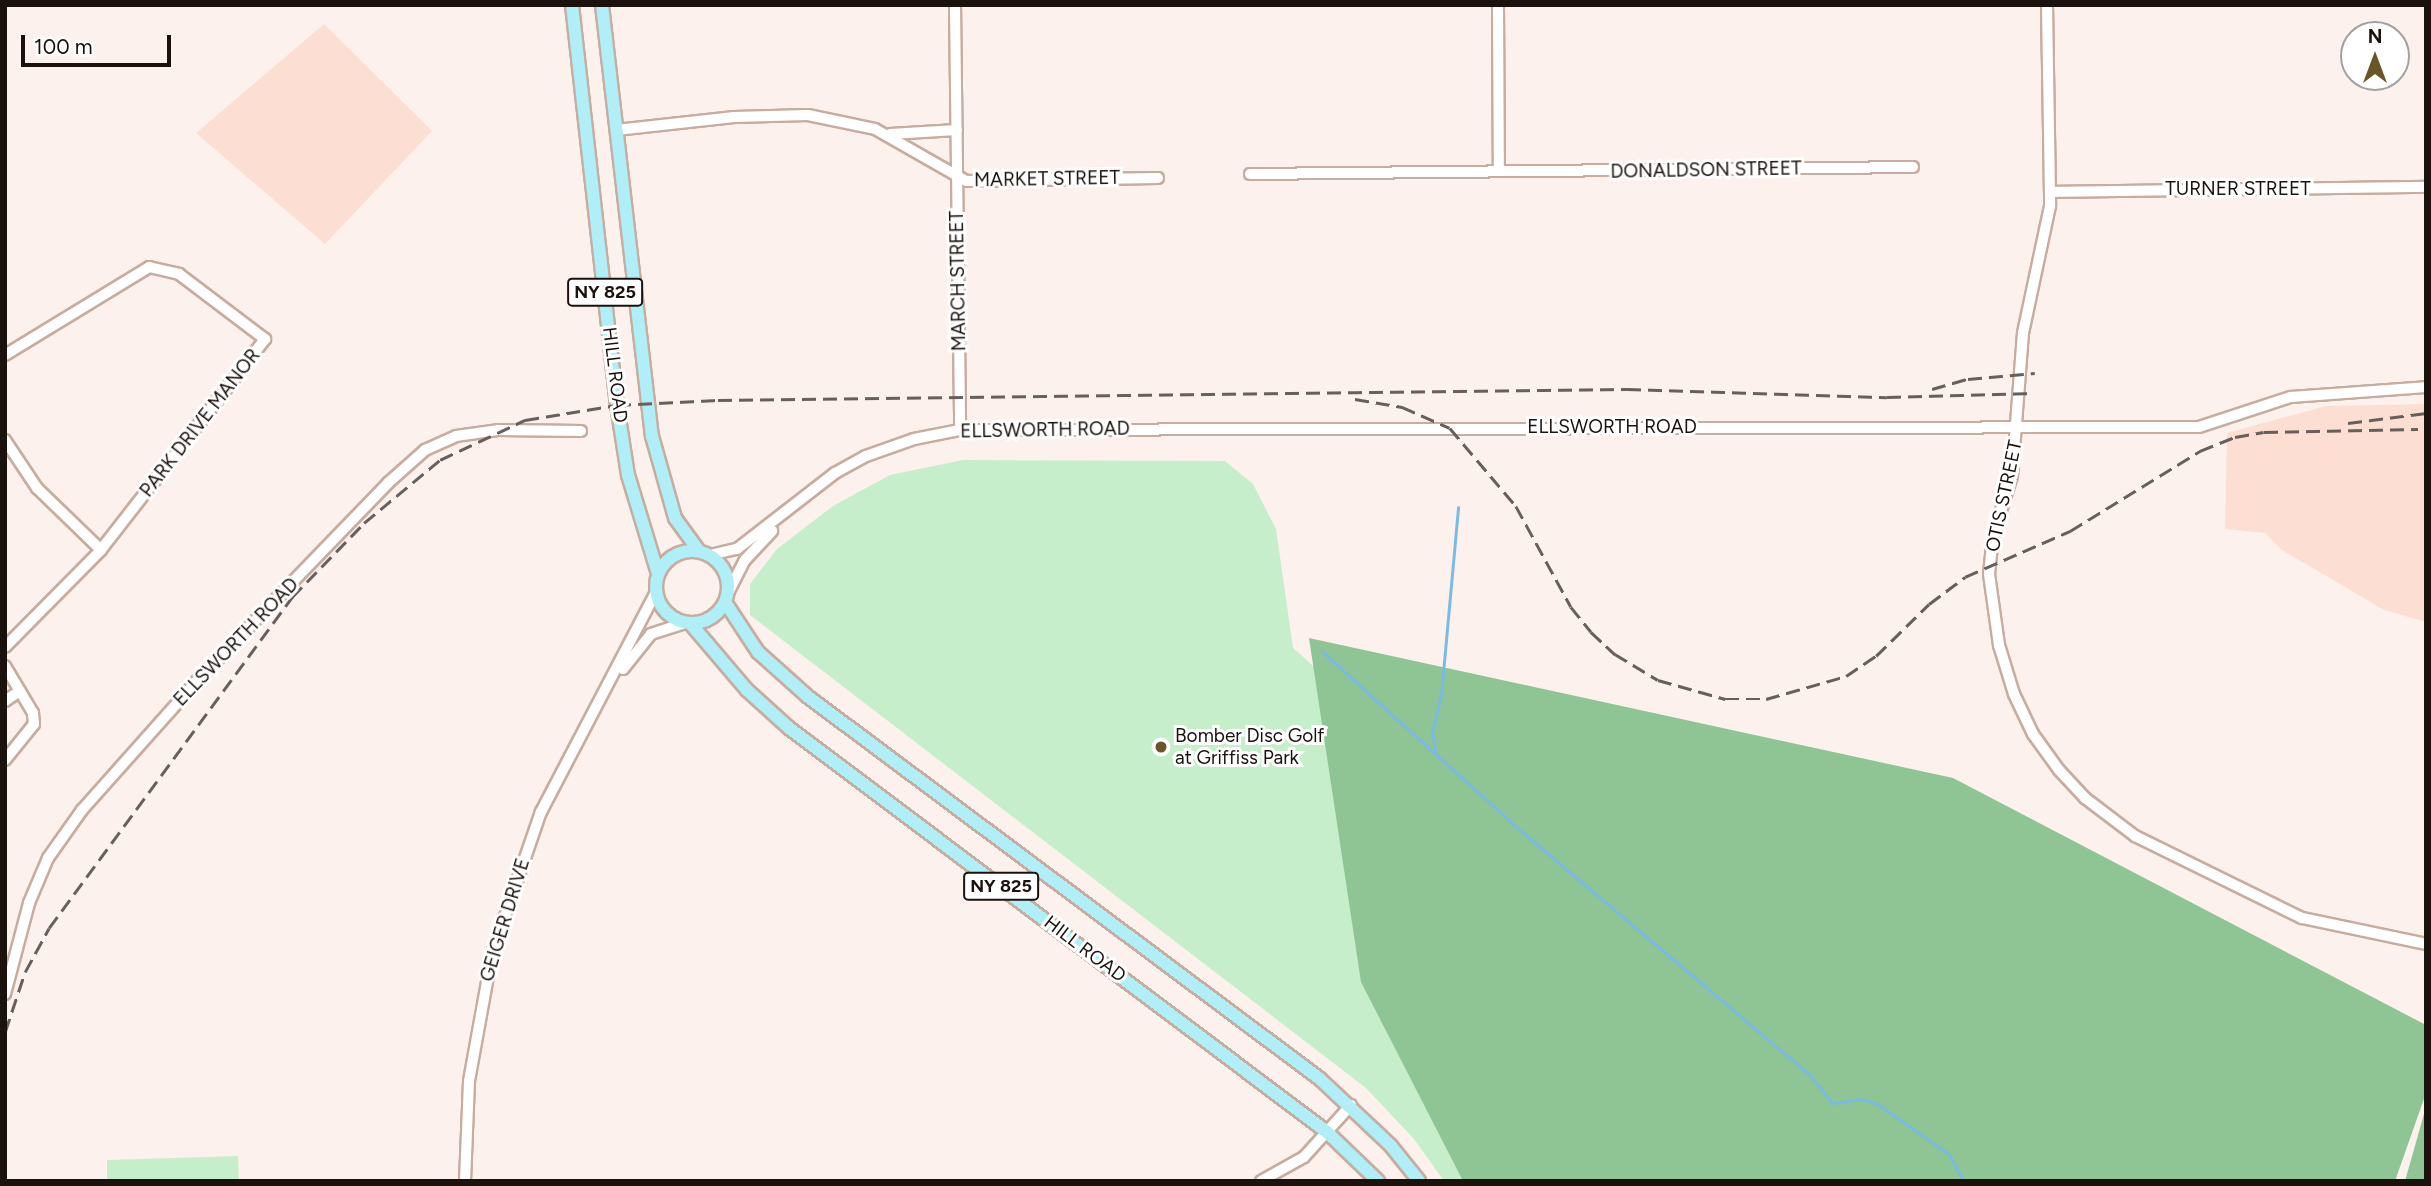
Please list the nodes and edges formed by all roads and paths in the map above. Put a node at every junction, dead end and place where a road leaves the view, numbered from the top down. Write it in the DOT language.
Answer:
graph roads {
  1 [pos="572,5"];
  2 [pos="602,5"];
  3 [pos="956,5"];
  4 [pos="1498,5"];
  5 [pos="2047,5"];
  6 [pos="616,130"];
  7 [pos="957,130"];
  8 [pos="886,134"];
  9 [pos="1913,167"];
  10 [pos="1499,172"];
  11 [pos="1250,174"];
  12 [pos="957,177"];
  13 [pos="1158,178"];
  14 [pos="2426,187"];
  15 [pos="2050,192"];
  16 [pos="5,355"];
  17 [pos="2426,387"];
  18 [pos="2019,426"];
  19 [pos="960,430"];
  20 [pos="581,431"];
  21 [pos="6,442"];
  22 [pos="807,494"];
  23 [pos="100,550"];
  24 [pos="704,553"];
  25 [pos="658,574"];
  26 [pos="656,592"];
  27 [pos="726,597"];
  28 [pos="688,623"];
  29 [pos="5,647"];
  30 [pos="5,667"];
  31 [pos="613,679"];
  32 [pos="20,691"];
  33 [pos="5,701"];
  34 [pos="5,760"];
  35 [pos="2426,944"];
  36 [pos="5,994"];
  37 [pos="1351,1105"];
  38 [pos="1327,1132"];
  39 [pos="465,1181"];
  40 [pos="1261,1181"];
  41 [pos="1377,1181"];
  42 [pos="1419,1181"];
  1 -- 25 [label="main road, HILL ROAD / NY 825"];
  2 -- 6 [label="main road, HILL ROAD / NY 825"];
  3 -- 7 [label="street, MARCH STREET"];
  4 -- 10 [label="street"];
  5 -- 15 [label="street, OTIS STREET"];
  6 -- 8 [label="street, MARKET STREET"];
  6 -- 24 [label="main road, HILL ROAD / NY 825"];
  7 -- 8 [label="street"];
  7 -- 12 [label="street, MARCH STREET"];
  8 -- 12 [label="street, MARKET STREET"];
  9 -- 10 [label="street, DONALDSON STREET"];
  10 -- 11 [label="street"];
  12 -- 13 [label="street, MARKET STREET"];
  12 -- 19 [label="street, MARCH STREET"];
  14 -- 15 [label="street, TURNER STREET"];
  15 -- 18 [label="street, OTIS STREET"];
  16 -- 23 [label="street, PARK DRIVE MANOR"];
  17 -- 18 [label="street, ELLSWORTH ROAD"];
  18 -- 19 [label="street, ELLSWORTH ROAD"];
  18 -- 35 [label="street, OTIS STREET"];
  19 -- 22 [label="street, ELLSWORTH ROAD"];
  20 -- 36 [label="street, ELLSWORTH ROAD"];
  21 -- 23 [label="street"];
  22 -- 24 [label="street, ELLSWORTH ROAD"];
  22 -- 27 [label="street, ELLSWORTH ROAD"];
  23 -- 29 [label="street"];
  24 -- 25 [label="main road"];
  24 -- 27 [label="main road, NY 825"];
  25 -- 26 [label="main road, NY 825"];
  26 -- 28 [label="main road, NY 825"];
  26 -- 31 [label="street, GEIGER DRIVE"];
  27 -- 28 [label="main road"];
  27 -- 37 [label="main road, HILL ROAD / NY 825"];
  28 -- 31 [label="street, GEIGER DRIVE"];
  28 -- 38 [label="main road, HILL ROAD / NY 825"];
  30 -- 32 [label="street"];
  31 -- 39 [label="street, GEIGER DRIVE"];
  32 -- 33 [label="street"];
  32 -- 34 [label="street"];
  37 -- 38 [label="street"];
  37 -- 42 [label="main road, NY 825"];
  38 -- 40 [label="street"];
  38 -- 41 [label="main road, NY 825"];
}
